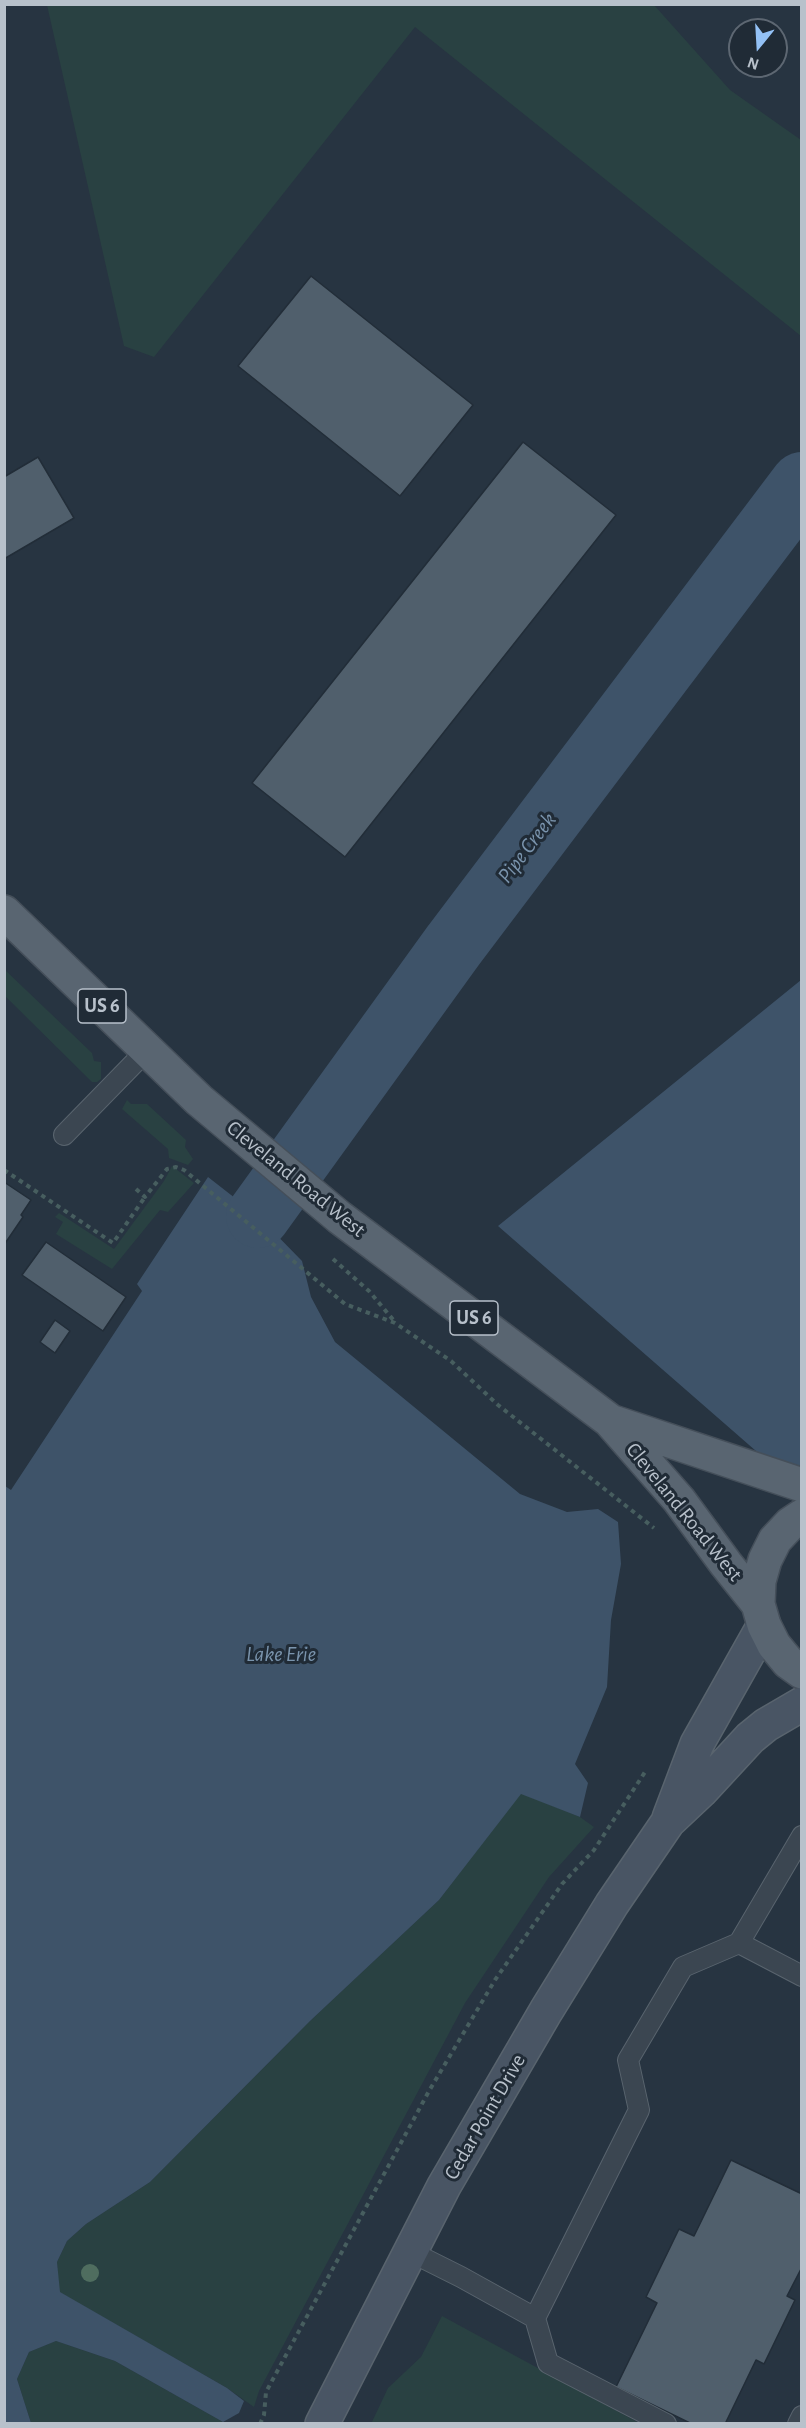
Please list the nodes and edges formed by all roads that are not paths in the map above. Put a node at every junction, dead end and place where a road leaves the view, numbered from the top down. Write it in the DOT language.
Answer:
graph roads {
  1 [pos="4,912"];
  2 [pos="147,1050"];
  3 [pos="64,1136"];
  4 [pos="609,1420"];
  5 [pos="801,1485"];
  6 [pos="801,1516"];
  7 [pos="761,1615"];
  8 [pos="801,1672"];
  9 [pos="801,1704"];
  10 [pos="668,1822"];
  11 [pos="801,1836"];
  12 [pos="739,1943"];
  13 [pos="801,1976"];
  14 [pos="411,2252"];
  15 [pos="535,2318"];
  16 [pos="801,2416"];
  17 [pos="322,2424"];
  18 [pos="666,2424"];
  19 [pos="798,2424"];
  1 -- 2 [label="main road, Cleveland Road West / US 6"];
  2 -- 3 [label="lane"];
  2 -- 4 [label="main road, Cleveland Road West / US 6"];
  4 -- 5 [label="main road, Cleveland Road West / US 6"];
  4 -- 7 [label="main road, Cleveland Road West / US 6"];
  6 -- 7 [label="main road"];
  7 -- 8 [label="main road, Cleveland Road West"];
  7 -- 10 [label="main road, Cedar Point Drive"];
  9 -- 10 [label="main road, Cedar Point Drive"];
  10 -- 14 [label="main road, Cedar Point Drive"];
  11 -- 12 [label="lane"];
  12 -- 13 [label="lane"];
  12 -- 15 [label="lane"];
  14 -- 15 [label="lane"];
  14 -- 17 [label="main road, Cedar Point Drive"];
  15 -- 18 [label="lane"];
  16 -- 19 [label="lane"];
}
